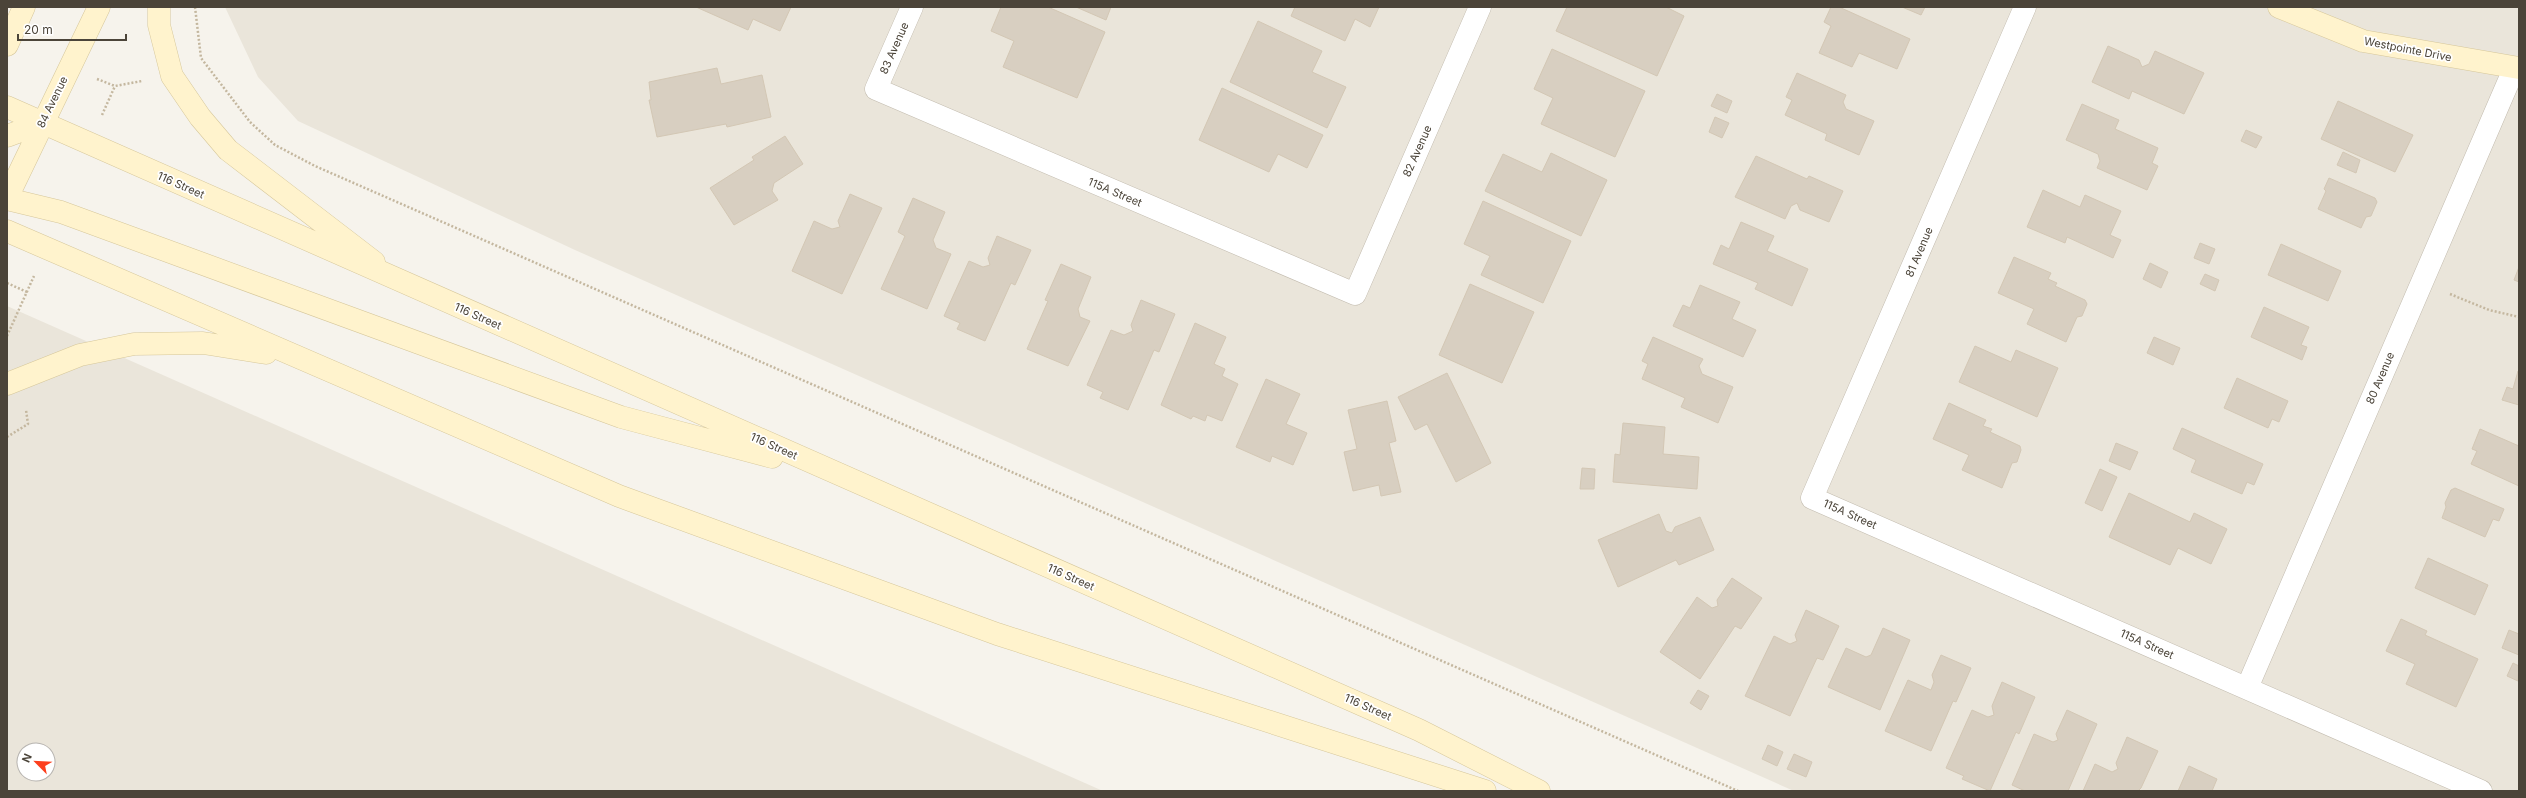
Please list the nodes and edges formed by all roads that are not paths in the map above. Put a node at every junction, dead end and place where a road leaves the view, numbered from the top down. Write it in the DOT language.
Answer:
graph roads {
  1 [pos="24,7"];
  2 [pos="99,7"];
  3 [pos="159,7"];
  4 [pos="912,7"];
  5 [pos="1480,7"];
  6 [pos="2025,7"];
  7 [pos="2279,7"];
  8 [pos="7,45"];
  9 [pos="2517,69"];
  10 [pos="876,90"];
  11 [pos="7,107"];
  12 [pos="42,123"];
  13 [pos="7,136"];
  14 [pos="7,198"];
  15 [pos="7,230"];
  16 [pos="402,283"];
  17 [pos="1355,294"];
  18 [pos="310,362"];
  19 [pos="7,384"];
  20 [pos="840,475"];
  21 [pos="1812,498"];
  22 [pos="2247,688"];
  23 [pos="1485,791"];
  24 [pos="1539,791"];
  25 [pos="2481,791"];
  1 -- 8 [label="main road"];
  2 -- 12 [label="main road, 84 Avenue"];
  3 -- 16 [label="main road"];
  4 -- 10 [label="street, 83 Avenue"];
  5 -- 17 [label="street, 82 Avenue"];
  6 -- 21 [label="street, 81 Avenue"];
  7 -- 9 [label="main road, Westpointe Drive"];
  9 -- 22 [label="street, 80 Avenue"];
  10 -- 17 [label="street, 115A Street"];
  11 -- 12 [label="main road, 116 Street"];
  12 -- 13 [label="main road"];
  12 -- 14 [label="main road, 84 Avenue"];
  12 -- 16 [label="main road, 116 Street"];
  14 -- 20 [label="main road"];
  15 -- 18 [label="main road"];
  16 -- 20 [label="main road, 116 Street"];
  18 -- 19 [label="main road"];
  18 -- 23 [label="main road"];
  20 -- 24 [label="main road, 116 Street"];
  21 -- 22 [label="street, 115A Street"];
  22 -- 25 [label="street, 115A Street"];
}
